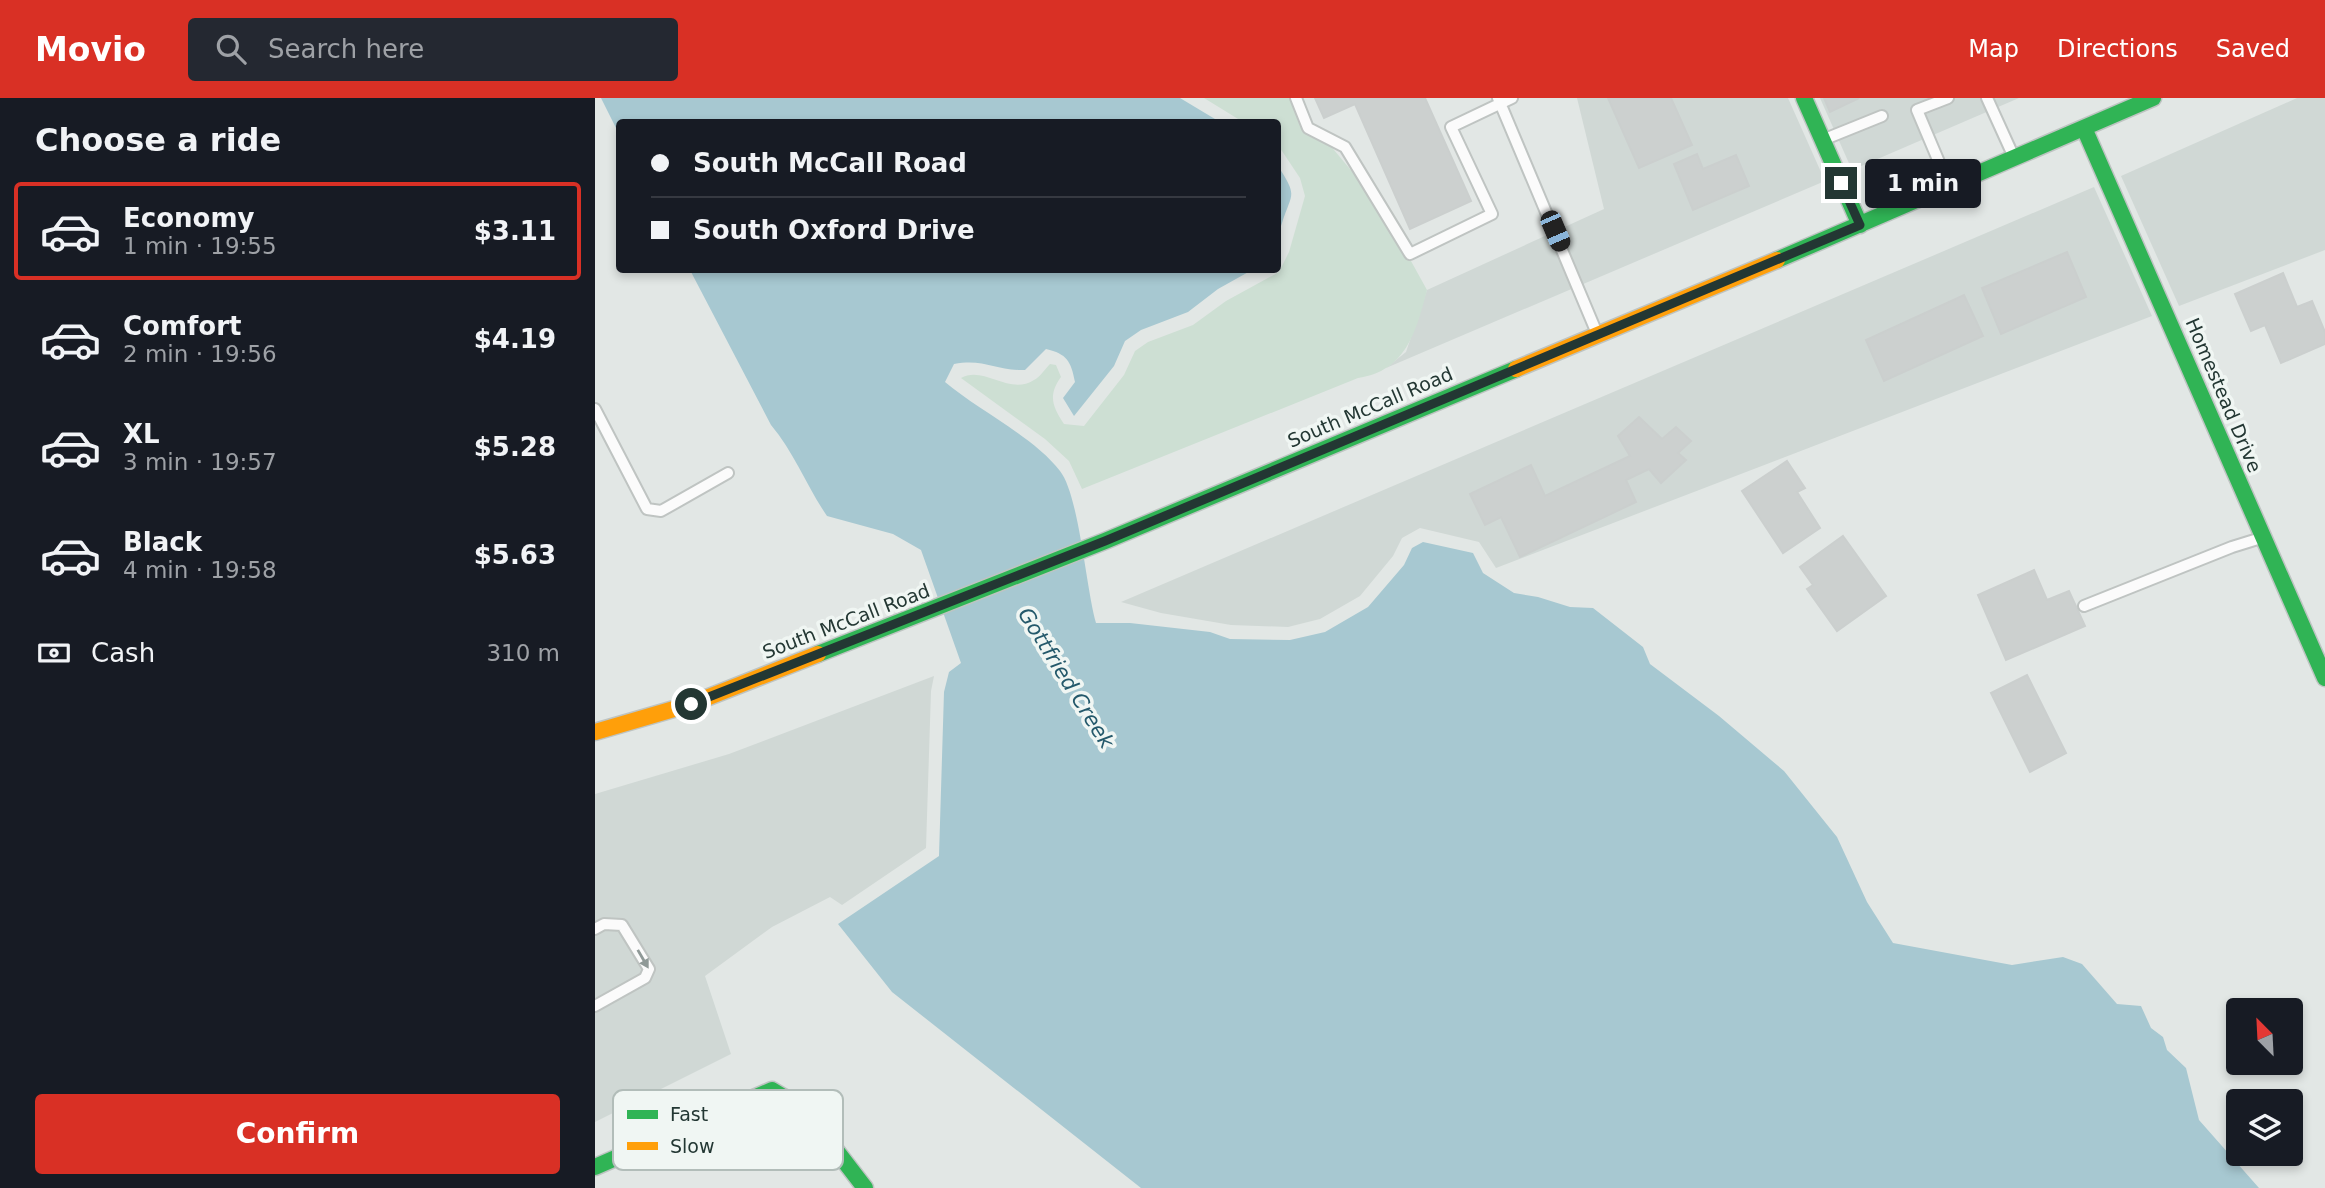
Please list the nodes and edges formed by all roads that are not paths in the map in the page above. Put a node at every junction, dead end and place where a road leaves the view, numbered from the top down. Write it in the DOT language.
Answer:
graph roads {
  1 [pos="1296,98"];
  2 [pos="1512,98"];
  3 [pos="1804,98"];
  4 [pos="1948,98"];
  5 [pos="1987,98"];
  6 [pos="2153,98"];
  7 [pos="1500,101"];
  8 [pos="1882,116"];
  9 [pos="2084,128"];
  10 [pos="1823,141"];
  11 [pos="2014,158"];
  12 [pos="1949,187"];
  13 [pos="1860,225"];
  14 [pos="1597,333"];
  15 [pos="595,409"];
  16 [pos="728,473"];
  17 [pos="2263,537"];
  18 [pos="2084,606"];
  19 [pos="2325,678"];
  20 [pos="595,732"];
  21 [pos="595,929"];
  22 [pos="595,1006"];
  23 [pos="843,1159"];
  24 [pos="613,1160"];
  25 [pos="595,1167"];
  26 [pos="865,1188"];
  1 -- 7 [label="lane"];
  2 -- 7 [label="lane"];
  3 -- 10 [label="main road"];
  4 -- 12 [label="lane"];
  5 -- 11 [label="lane"];
  6 -- 9 [label="main road, South McCall Road"];
  7 -- 14 [label="lane"];
  8 -- 10 [label="lane"];
  9 -- 11 [label="main road, South McCall Road"];
  9 -- 17 [label="main road, Homestead Drive"];
  10 -- 13 [label="main road"];
  11 -- 12 [label="main road, South McCall Road"];
  12 -- 13 [label="main road, South McCall Road"];
  13 -- 14 [label="main road, South McCall Road"];
  14 -- 20 [label="main road, South McCall Road"];
  15 -- 16 [label="lane"];
  17 -- 18 [label="lane"];
  17 -- 19 [label="main road, Homestead Drive"];
  21 -- 22 [label="lane, one-way"];
  23 -- 26 [label="main road"];
  24 -- 25 [label="main road"];
}
